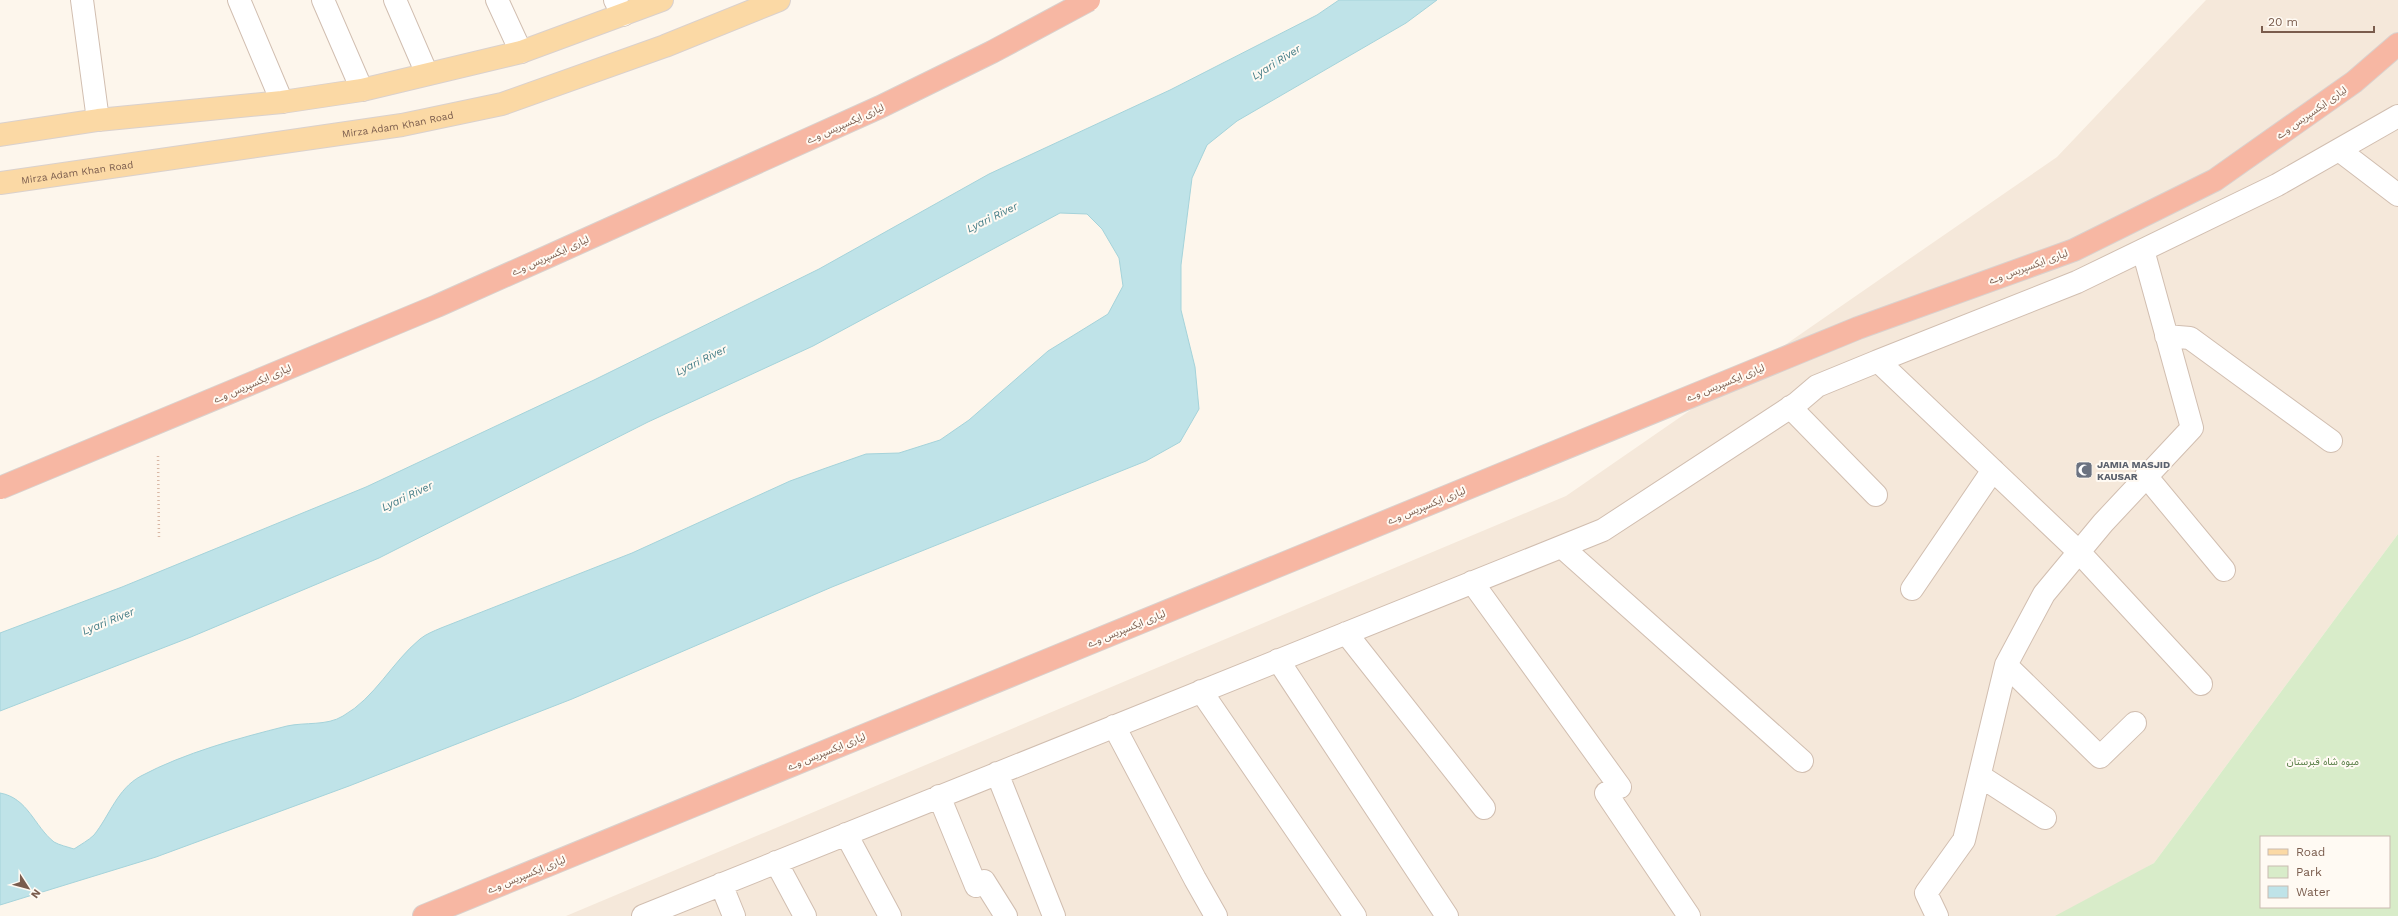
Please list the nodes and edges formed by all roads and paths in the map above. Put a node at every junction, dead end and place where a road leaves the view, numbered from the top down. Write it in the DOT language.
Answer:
graph roads {
  1 [pos="82,0"];
  2 [pos="239,0"];
  3 [pos="323,0"];
  4 [pos="395,0"];
  5 [pos="497,0"];
  6 [pos="662,0"];
  7 [pos="779,0"];
  8 [pos="1089,0"];
  9 [pos="619,8"];
  10 [pos="2398,44"];
  11 [pos="521,52"];
  12 [pos="427,74"];
  13 [pos="362,90"];
  14 [pos="282,102"];
  15 [pos="2398,116"];
  16 [pos="98,120"];
  17 [pos="0,135"];
  18 [pos="2339,150"];
  19 [pos="0,183"];
  20 [pos="2398,196"];
  21 [pos="2142,250"];
  22 [pos="2166,336"];
  23 [pos="1878,361"];
  24 [pos="1790,408"];
  25 [pos="2331,441"];
  26 [pos="158,452"];
  27 [pos="1993,470"];
  28 [pos="2146,476"];
  29 [pos="0,488"];
  30 [pos="1876,495"];
  31 [pos="159,539"];
  32 [pos="1562,547"];
  33 [pos="2079,552"];
  34 [pos="2224,570"];
  35 [pos="1472,582"];
  36 [pos="1912,589"];
  37 [pos="1346,633"];
  38 [pos="1278,660"];
  39 [pos="2006,665"];
  40 [pos="2201,684"];
  41 [pos="1200,691"];
  42 [pos="2135,723"];
  43 [pos="1114,726"];
  44 [pos="1802,761"];
  45 [pos="997,773"];
  46 [pos="1980,776"];
  47 [pos="939,796"];
  48 [pos="1484,808"];
  49 [pos="2045,818"];
  50 [pos="846,834"];
  51 [pos="776,862"];
  52 [pos="721,884"];
  53 [pos="647,915"];
  54 [pos="424,916"];
  55 [pos="734,916"];
  56 [pos="806,916"];
  57 [pos="890,916"];
  58 [pos="1006,916"];
  59 [pos="1054,916"];
  60 [pos="1216,916"];
  61 [pos="1356,916"];
  62 [pos="1447,916"];
  63 [pos="1689,916"];
  64 [pos="1937,916"];
  1 -- 16 [label="street"];
  2 -- 14 [label="street"];
  3 -- 13 [label="street"];
  4 -- 12 [label="street"];
  5 -- 11 [label="street"];
  6 -- 9 [label="main road"];
  7 -- 19 [label="main road, Mirza Adam Khan Road"];
  8 -- 29 [label="highway, لیاری ایکسپریس وے, bridge"];
  9 -- 11 [label="main road"];
  10 -- 54 [label="highway, لیاری ایکسپریس وے"];
  11 -- 12 [label="main road"];
  12 -- 13 [label="main road"];
  13 -- 14 [label="main road"];
  14 -- 16 [label="main road"];
  15 -- 18 [label="street"];
  16 -- 17 [label="main road"];
  18 -- 20 [label="street"];
  18 -- 21 [label="street"];
  21 -- 22 [label="street"];
  21 -- 23 [label="street"];
  22 -- 25 [label="street"];
  22 -- 28 [label="street"];
  23 -- 24 [label="street"];
  23 -- 27 [label="street"];
  24 -- 30 [label="street"];
  24 -- 32 [label="street"];
  26 -- 31 [label="path"];
  27 -- 33 [label="street"];
  27 -- 36 [label="street"];
  28 -- 33 [label="street"];
  28 -- 34 [label="street"];
  32 -- 35 [label="street"];
  32 -- 44 [label="street"];
  33 -- 39 [label="street"];
  33 -- 40 [label="street"];
  35 -- 37 [label="street"];
  35 -- 63 [label="street"];
  37 -- 38 [label="street"];
  37 -- 48 [label="street"];
  38 -- 41 [label="street"];
  38 -- 62 [label="street"];
  39 -- 42 [label="street"];
  39 -- 46 [label="street"];
  41 -- 43 [label="street"];
  41 -- 61 [label="street"];
  43 -- 45 [label="street"];
  43 -- 60 [label="street"];
  45 -- 47 [label="street"];
  45 -- 59 [label="street"];
  46 -- 49 [label="street"];
  46 -- 64 [label="street"];
  47 -- 50 [label="street"];
  47 -- 58 [label="street"];
  50 -- 51 [label="street"];
  50 -- 57 [label="street"];
  51 -- 52 [label="street"];
  51 -- 56 [label="street"];
  52 -- 53 [label="street"];
  52 -- 55 [label="street"];
}
